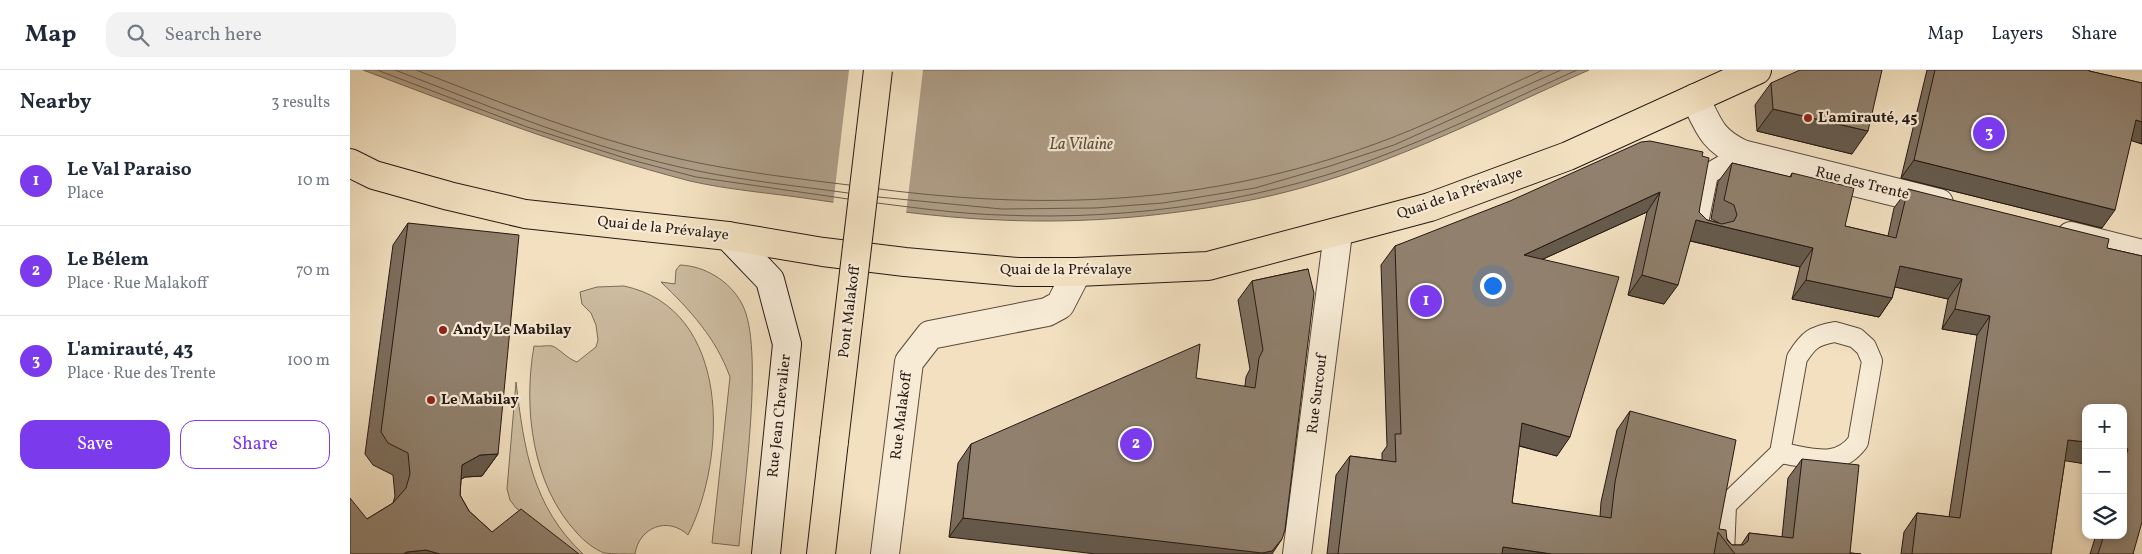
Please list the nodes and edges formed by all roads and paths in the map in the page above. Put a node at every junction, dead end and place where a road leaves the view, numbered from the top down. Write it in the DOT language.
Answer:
graph roads {
  1 [pos="878,70"];
  2 [pos="1757,70"];
  3 [pos="1695,98"];
  4 [pos="1742,154"];
  5 [pos="350,163"];
  6 [pos="1959,208"];
  7 [pos="2046,230"];
  8 [pos="1712,232"];
  9 [pos="1338,233"];
  10 [pos="728,236"];
  11 [pos="2142,254"];
  12 [pos="1077,272"];
  13 [pos="1780,453"];
  14 [pos="766,554"];
  15 [pos="821,554"];
  16 [pos="884,554"];
  17 [pos="1297,554"];
  18 [pos="1724,554"];
  1 -- 15 [label="main road, Pont Malakoff, bridge"];
  2 -- 3 [label="main road, Quai de la Prévalaye"];
  3 -- 4 [label="street, Rue des Trente"];
  3 -- 9 [label="main road, Quai de la Prévalaye"];
  4 -- 6 [label="street, Rue des Trente"];
  4 -- 8 [label="lane"];
  5 -- 10 [label="main road, Quai de la Prévalaye"];
  7 -- 11 [label="street"];
  9 -- 12 [label="main road, Quai de la Prévalaye"];
  9 -- 17 [label="street, Rue Surcouf"];
  10 -- 12 [label="main road, Quai de la Prévalaye"];
  10 -- 14 [label="street, Rue Jean Chevalier"];
  12 -- 16 [label="street, Rue Malakoff"];
  13 -- 13 [label="lane"];
  13 -- 18 [label="lane"];
}
